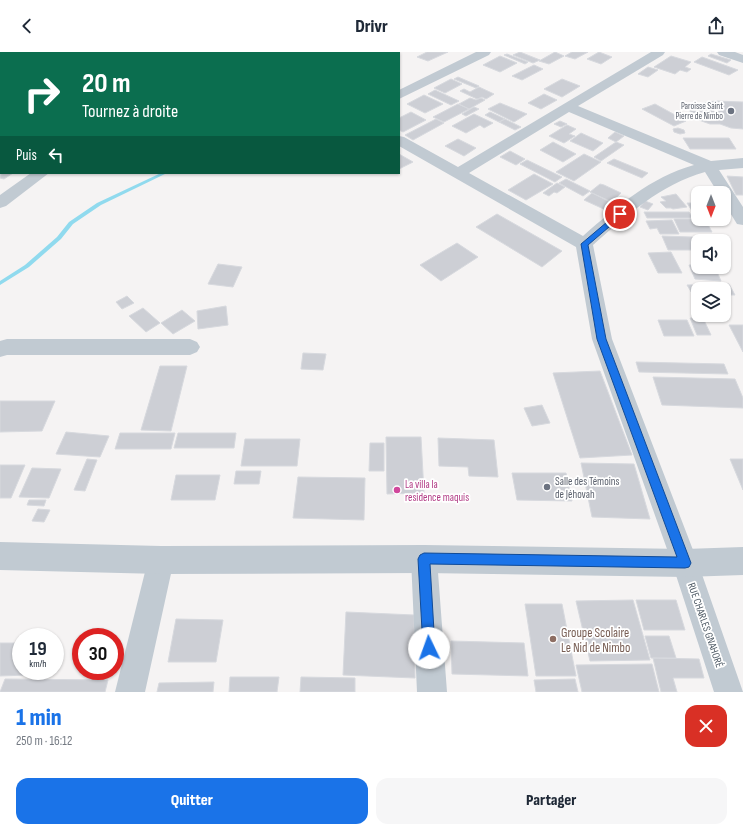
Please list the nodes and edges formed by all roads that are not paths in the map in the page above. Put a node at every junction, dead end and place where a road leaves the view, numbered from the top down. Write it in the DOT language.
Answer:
graph roads {
  1 [pos="485,52"];
  2 [pos="659,52"];
  3 [pos="723,52"];
  4 [pos="743,59"];
  5 [pos="400,94"];
  6 [pos="568,107"];
  7 [pos="400,141"];
  8 [pos="743,163"];
  9 [pos="709,166"];
  10 [pos="458,173"];
  11 [pos="39,174"];
  12 [pos="0,203"];
  13 [pos="743,220"];
  14 [pos="584,244"];
  15 [pos="190,347"];
  16 [pos="0,348"];
  17 [pos="0,556"];
  18 [pos="424,559"];
  19 [pos="161,560"];
  20 [pos="743,561"];
  21 [pos="685,563"];
  22 [pos="130,692"];
  23 [pos="432,692"];
  24 [pos="729,692"];
  1 -- 5 [label="street"];
  2 -- 6 [label="street"];
  3 -- 4 [label="street"];
  6 -- 9 [label="street"];
  6 -- 10 [label="street"];
  7 -- 10 [label="street"];
  8 -- 9 [label="street"];
  9 -- 13 [label="street"];
  9 -- 14 [label="street"];
  10 -- 14 [label="street"];
  11 -- 12 [label="street"];
  14 -- 21 [label="street, RUE CHARLES GNAHORÉ"];
  15 -- 16 [label="street"];
  17 -- 19 [label="street"];
  18 -- 19 [label="street"];
  18 -- 21 [label="street"];
  18 -- 23 [label="street"];
  19 -- 22 [label="street"];
  20 -- 21 [label="street"];
  21 -- 24 [label="street, RUE CHARLES GNAHORÉ"];
}
